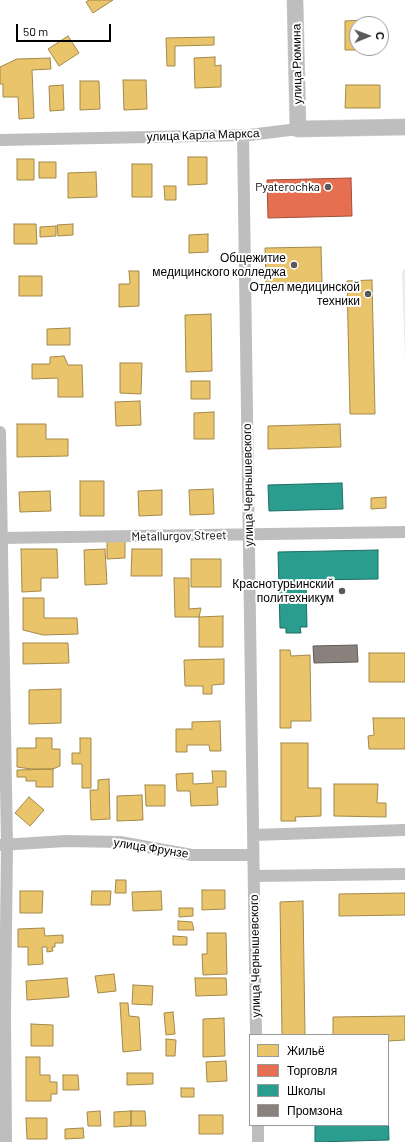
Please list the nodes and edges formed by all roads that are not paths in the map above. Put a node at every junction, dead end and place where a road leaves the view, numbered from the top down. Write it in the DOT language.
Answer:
graph roads {
  1 [pos="295,0"];
  2 [pos="405,127"];
  3 [pos="298,129"];
  4 [pos="243,135"];
  5 [pos="0,140"];
  6 [pos="0,432"];
  7 [pos="405,532"];
  8 [pos="249,535"];
  9 [pos="1,538"];
  10 [pos="405,830"];
  11 [pos="253,835"];
  12 [pos="4,845"];
  13 [pos="253,855"];
  14 [pos="405,874"];
  15 [pos="254,876"];
  16 [pos="256,1034"];
  17 [pos="258,1126"];
  18 [pos="6,1142"];
  19 [pos="258,1142"];
  1 -- 3 [label="main road, улица Рюмина"];
  2 -- 3 [label="main road, улица Карла Маркса"];
  3 -- 4 [label="street, улица Карла Маркса"];
  4 -- 5 [label="street, улица Карла Маркса"];
  4 -- 8 [label="street, улица Чернышевского"];
  6 -- 9 [label="street"];
  7 -- 8 [label="street, Metallurgov Street"];
  8 -- 9 [label="street, Metallurgov Street"];
  8 -- 11 [label="street, улица Чернышевского"];
  9 -- 12 [label="street"];
  10 -- 11 [label="street"];
  11 -- 13 [label="street, улица Чернышевского"];
  12 -- 13 [label="street, улица Фрунзе"];
  12 -- 18 [label="street"];
  13 -- 15 [label="street, улица Чернышевского"];
  14 -- 15 [label="street"];
  15 -- 16 [label="street, улица Чернышевского"];
  17 -- 19 [label="street"];
}
